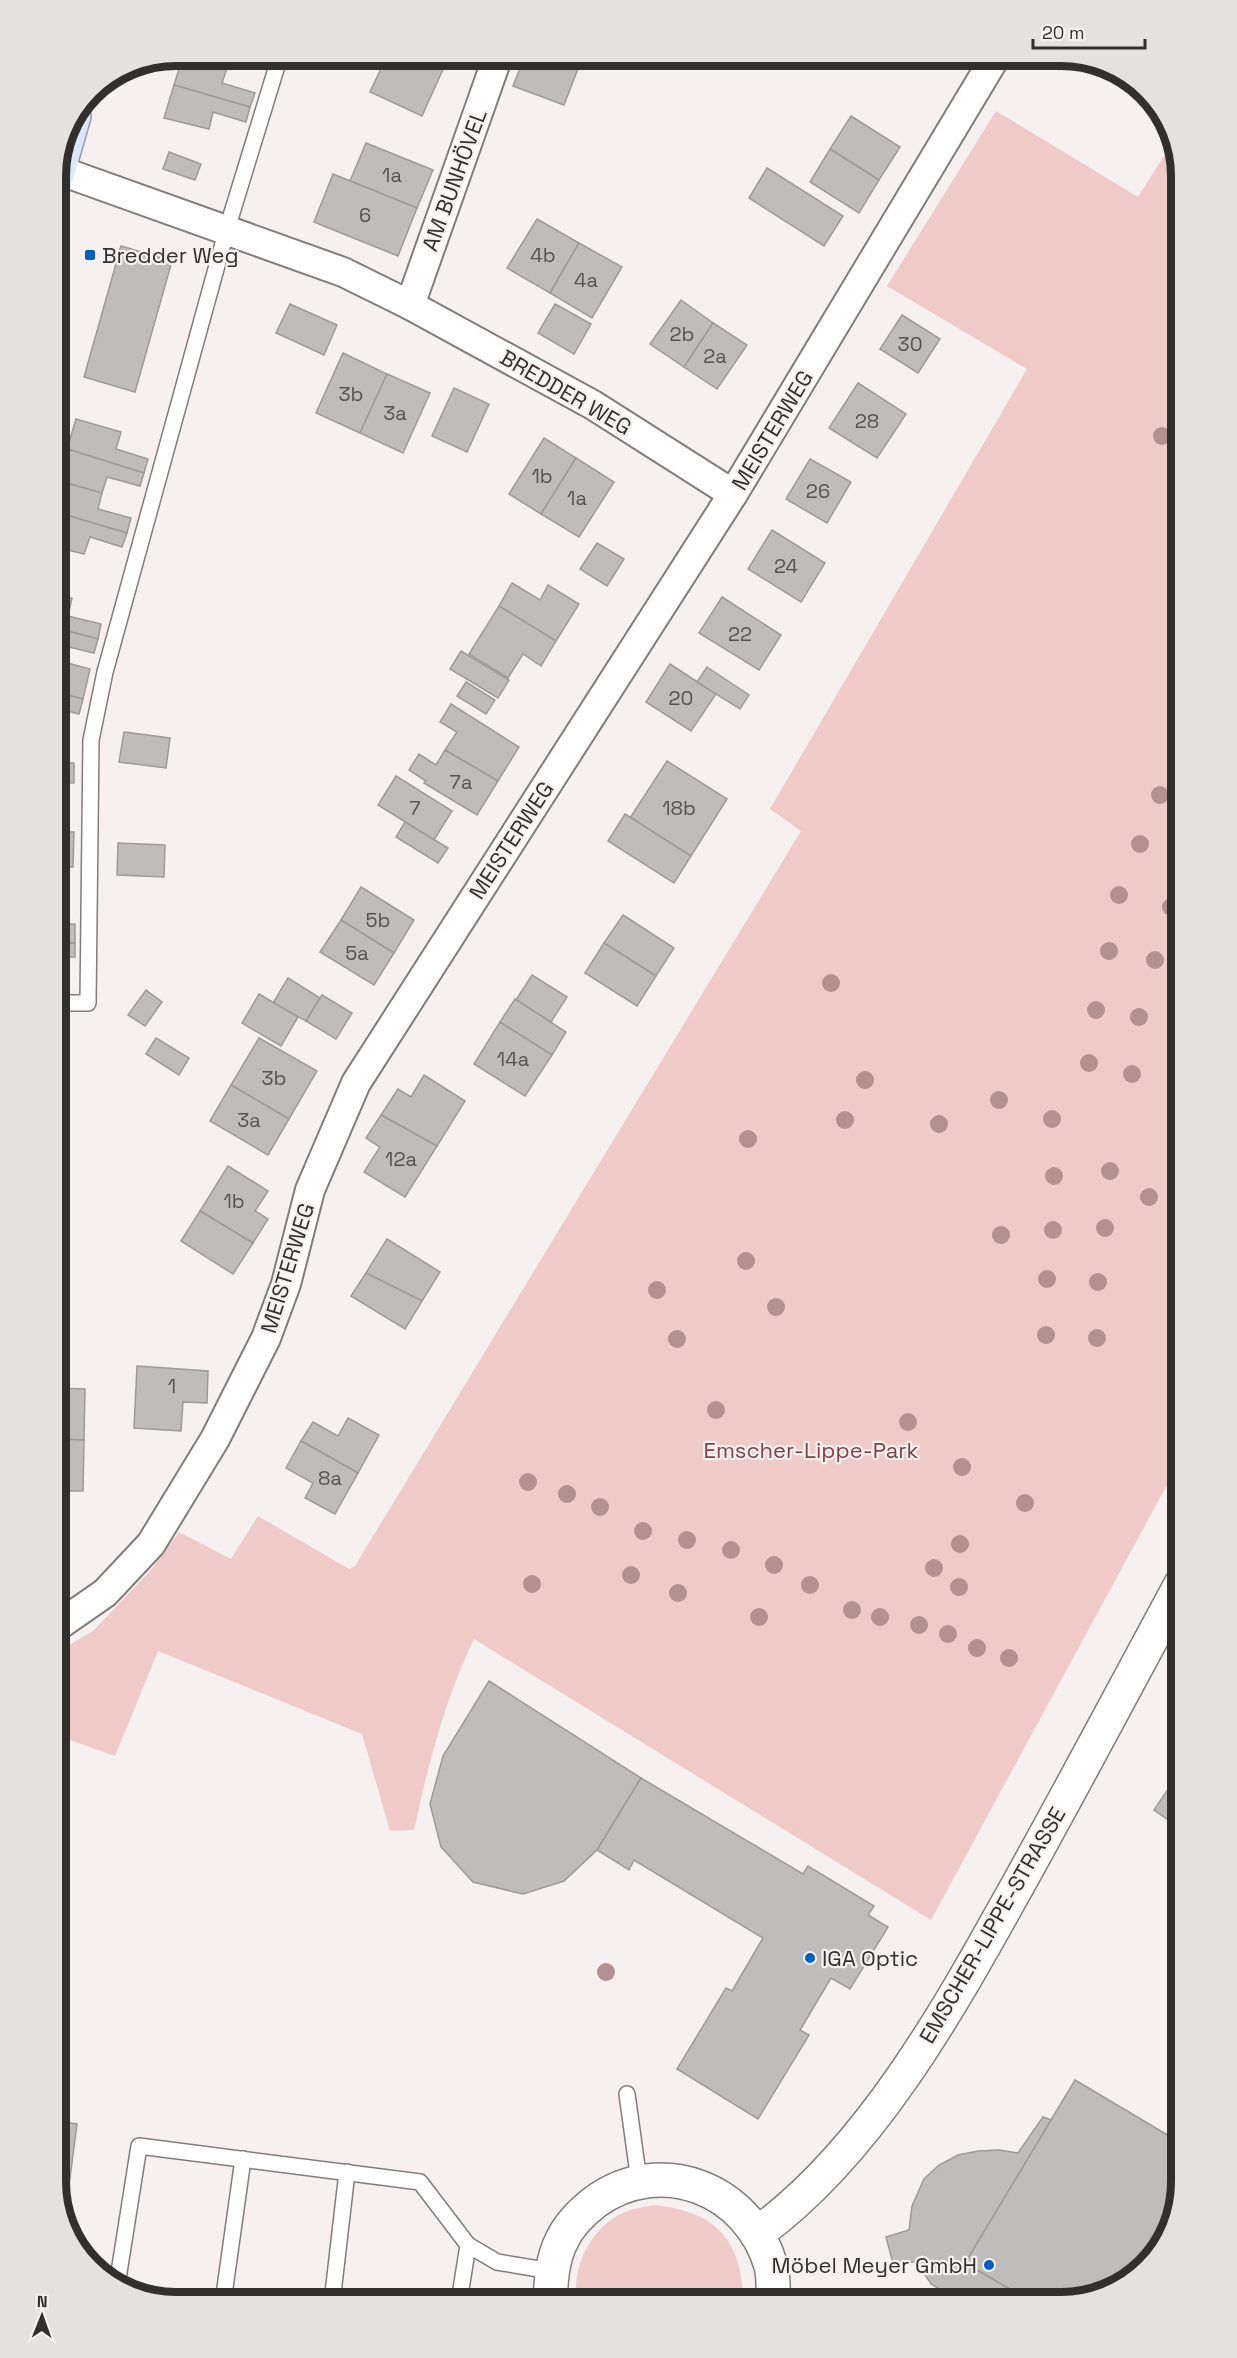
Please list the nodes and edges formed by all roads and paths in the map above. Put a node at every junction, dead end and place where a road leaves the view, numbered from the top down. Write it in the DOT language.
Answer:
graph roads {
  1 [pos="277,66"];
  2 [pos="494,66"];
  3 [pos="990,66"];
  4 [pos="66,177"];
  5 [pos="227,229"];
  6 [pos="410,305"];
  7 [pos="733,494"];
  8 [pos="66,1003"];
  9 [pos="1171,1604"];
  10 [pos="66,1620"];
  11 [pos="627,2094"];
  12 [pos="243,2159"];
  13 [pos="347,2172"];
  14 [pos="639,2181"];
  15 [pos="758,2233"];
  16 [pos="468,2245"];
  17 [pos="119,2275"];
  18 [pos="551,2287"];
  19 [pos="224,2292"];
  20 [pos="333,2292"];
  21 [pos="461,2292"];
  22 [pos="772,2292"];
  1 -- 5 [label="lane"];
  2 -- 6 [label="street, AM BUNHÖVEL"];
  3 -- 7 [label="street, MEISTERWEG"];
  4 -- 5 [label="street, BREDDER WEG"];
  5 -- 6 [label="street, BREDDER WEG"];
  5 -- 8 [label="lane"];
  6 -- 7 [label="street, BREDDER WEG"];
  7 -- 10 [label="street, MEISTERWEG"];
  9 -- 15 [label="street, EMSCHER-LIPPE-STRASSE"];
  11 -- 14 [label="lane"];
  12 -- 13 [label="lane"];
  12 -- 17 [label="lane"];
  12 -- 19 [label="lane"];
  13 -- 16 [label="lane"];
  13 -- 20 [label="lane"];
  14 -- 15 [label="street"];
  14 -- 18 [label="street"];
  15 -- 22 [label="street"];
  16 -- 18 [label="lane"];
  16 -- 21 [label="lane"];
}
